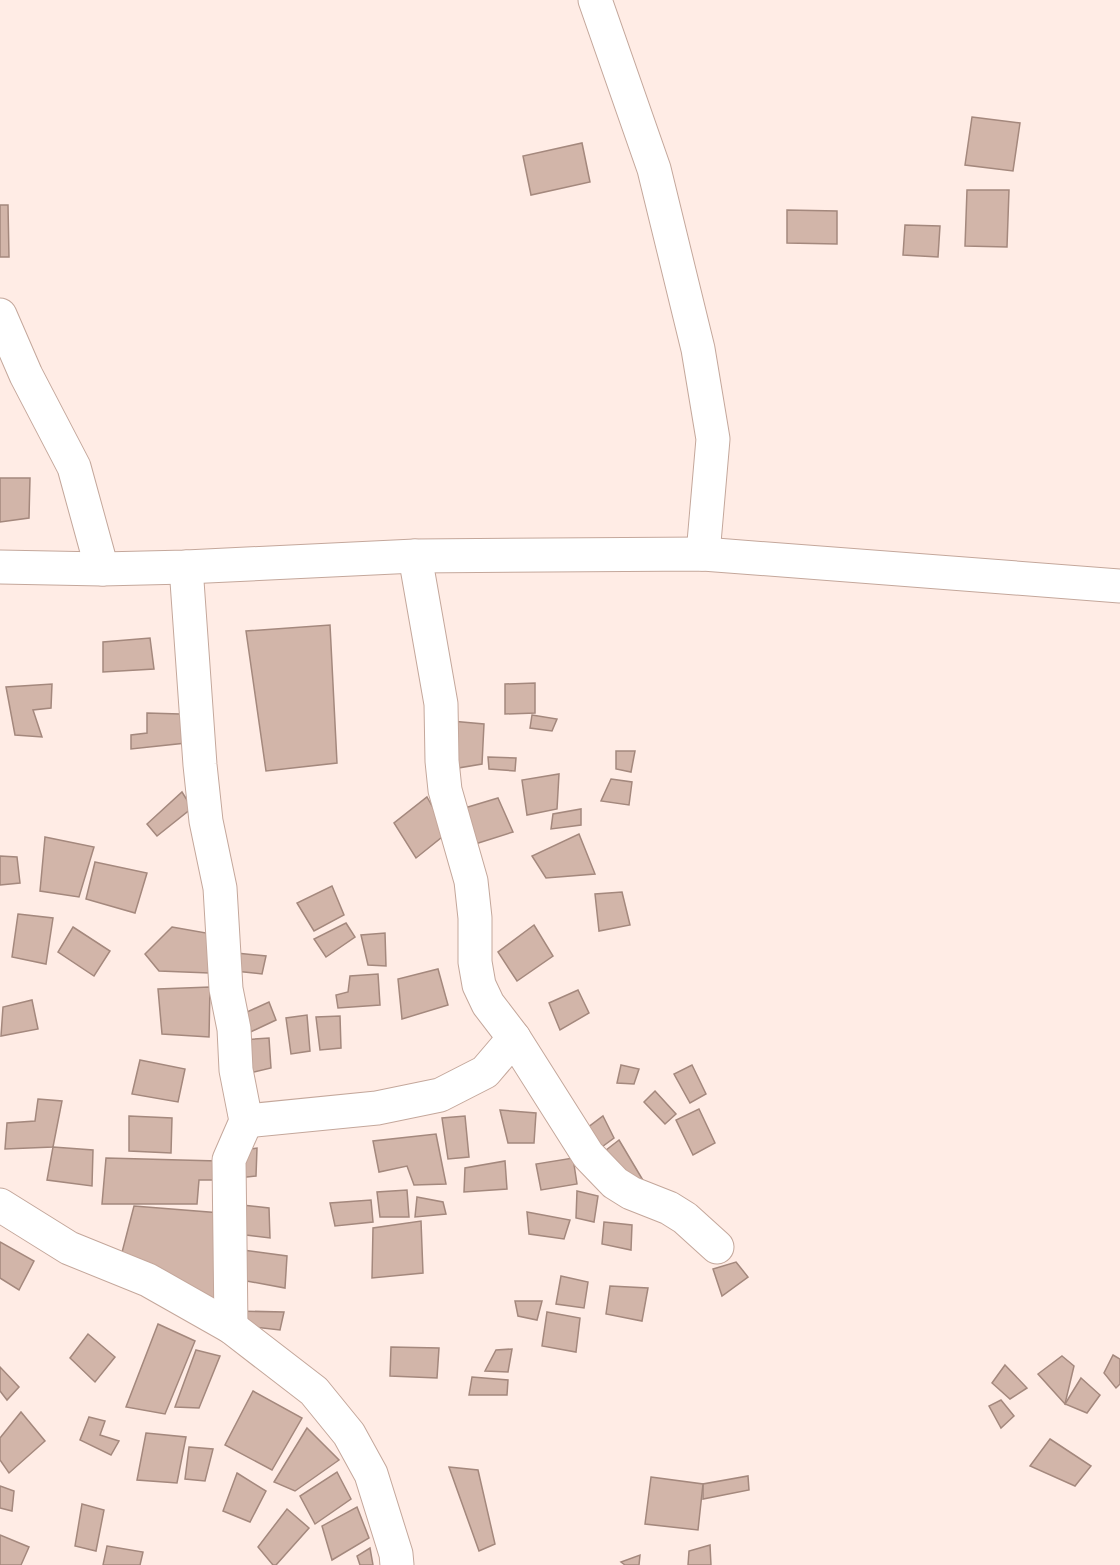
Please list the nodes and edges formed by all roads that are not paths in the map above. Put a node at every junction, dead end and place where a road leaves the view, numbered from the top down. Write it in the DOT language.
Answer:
graph roads {
  1 [pos="594,0"];
  2 [pos="0,315"];
  3 [pos="703,554"];
  4 [pos="415,556"];
  5 [pos="0,567"];
  6 [pos="186,567"];
  7 [pos="102,569"];
  8 [pos="1120,586"];
  9 [pos="514,1038"];
  10 [pos="246,1121"];
  11 [pos="0,1205"];
  12 [pos="717,1247"];
  13 [pos="231,1326"];
  14 [pos="397,1565"];
  1 -- 3 [label="street"];
  2 -- 7 [label="street"];
  3 -- 4 [label="street"];
  3 -- 8 [label="street"];
  4 -- 6 [label="street"];
  4 -- 9 [label="street"];
  5 -- 7 [label="street"];
  6 -- 7 [label="street"];
  6 -- 10 [label="street"];
  9 -- 10 [label="street"];
  9 -- 12 [label="street"];
  10 -- 13 [label="street"];
  11 -- 13 [label="street"];
  13 -- 14 [label="street"];
}
